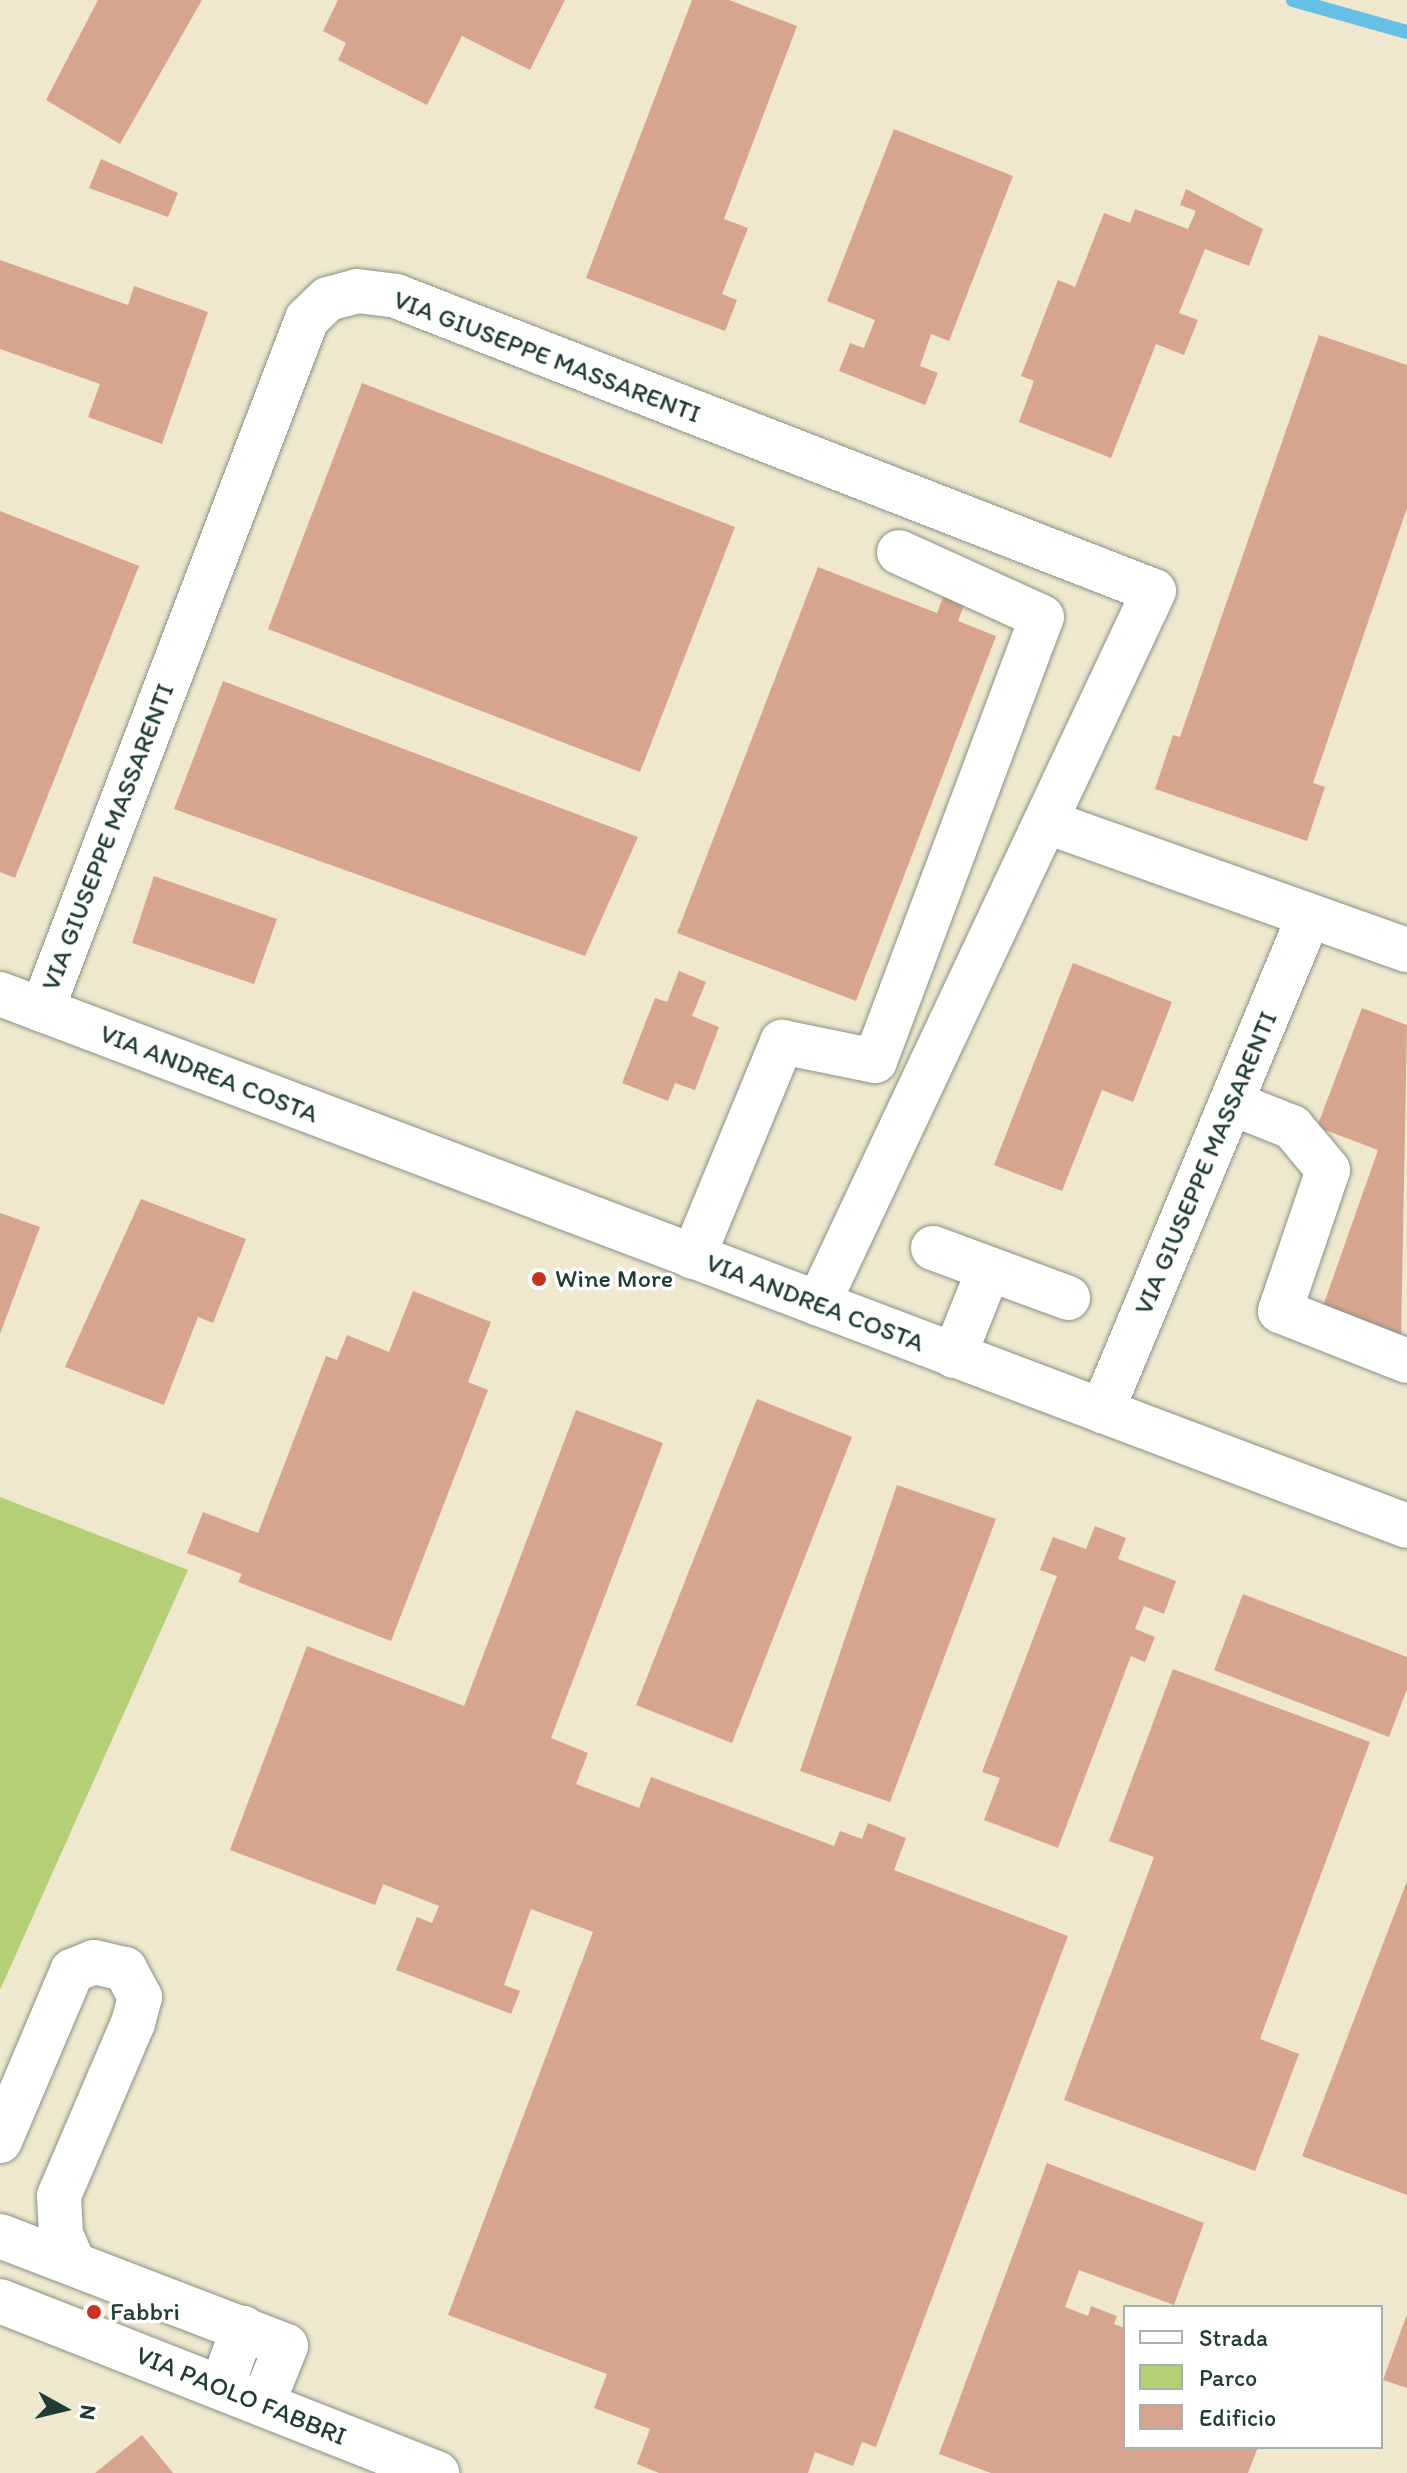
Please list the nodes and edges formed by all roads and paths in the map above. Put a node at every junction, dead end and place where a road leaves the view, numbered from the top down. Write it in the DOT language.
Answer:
graph roads {
  1 [pos="899,552"];
  2 [pos="1047,822"];
  3 [pos="1309,916"];
  4 [pos="1407,950"];
  5 [pos="0,994"];
  6 [pos="42,1010"];
  7 [pos="1231,1103"];
  8 [pos="933,1248"];
  9 [pos="693,1257"];
  10 [pos="989,1269"];
  11 [pos="1068,1298"];
  12 [pos="818,1304"];
  13 [pos="954,1356"];
  14 [pos="1407,1361"];
  15 [pos="1102,1411"];
  16 [pos="1407,1526"];
  17 [pos="42,2042"];
  18 [pos="0,2075"];
  19 [pos="0,2141"];
  20 [pos="0,2236"];
  21 [pos="73,2262"];
  22 [pos="0,2301"];
  23 [pos="243,2328"];
  24 [pos="222,2387"];
  25 [pos="263,2403"];
  26 [pos="437,2473"];
  1 -- 9 [label="street"];
  2 -- 3 [label="street"];
  2 -- 6 [label="street, VIA GIUSEPPE MASSARENTI"];
  2 -- 12 [label="street, VIA GIUSEPPE MASSARENTI"];
  3 -- 4 [label="street"];
  3 -- 7 [label="street, VIA GIUSEPPE MASSARENTI"];
  5 -- 6 [label="street, VIA ANDREA COSTA"];
  6 -- 9 [label="street, VIA ANDREA COSTA"];
  7 -- 14 [label="street"];
  7 -- 15 [label="street, VIA GIUSEPPE MASSARENTI"];
  8 -- 10 [label="street"];
  9 -- 12 [label="street, VIA ANDREA COSTA"];
  10 -- 11 [label="street"];
  10 -- 13 [label="street"];
  12 -- 13 [label="street, VIA ANDREA COSTA"];
  13 -- 15 [label="street, VIA ANDREA COSTA"];
  15 -- 16 [label="street, VIA ANDREA COSTA"];
  17 -- 18 [label="street"];
  17 -- 19 [label="street"];
  17 -- 21 [label="street"];
  20 -- 21 [label="street"];
  21 -- 23 [label="street"];
  22 -- 24 [label="street, VIA PAOLO FABBRI"];
  23 -- 24 [label="street"];
  23 -- 25 [label="street"];
  24 -- 25 [label="street, VIA PAOLO FABBRI"];
  25 -- 26 [label="street, VIA PAOLO FABBRI"];
}
